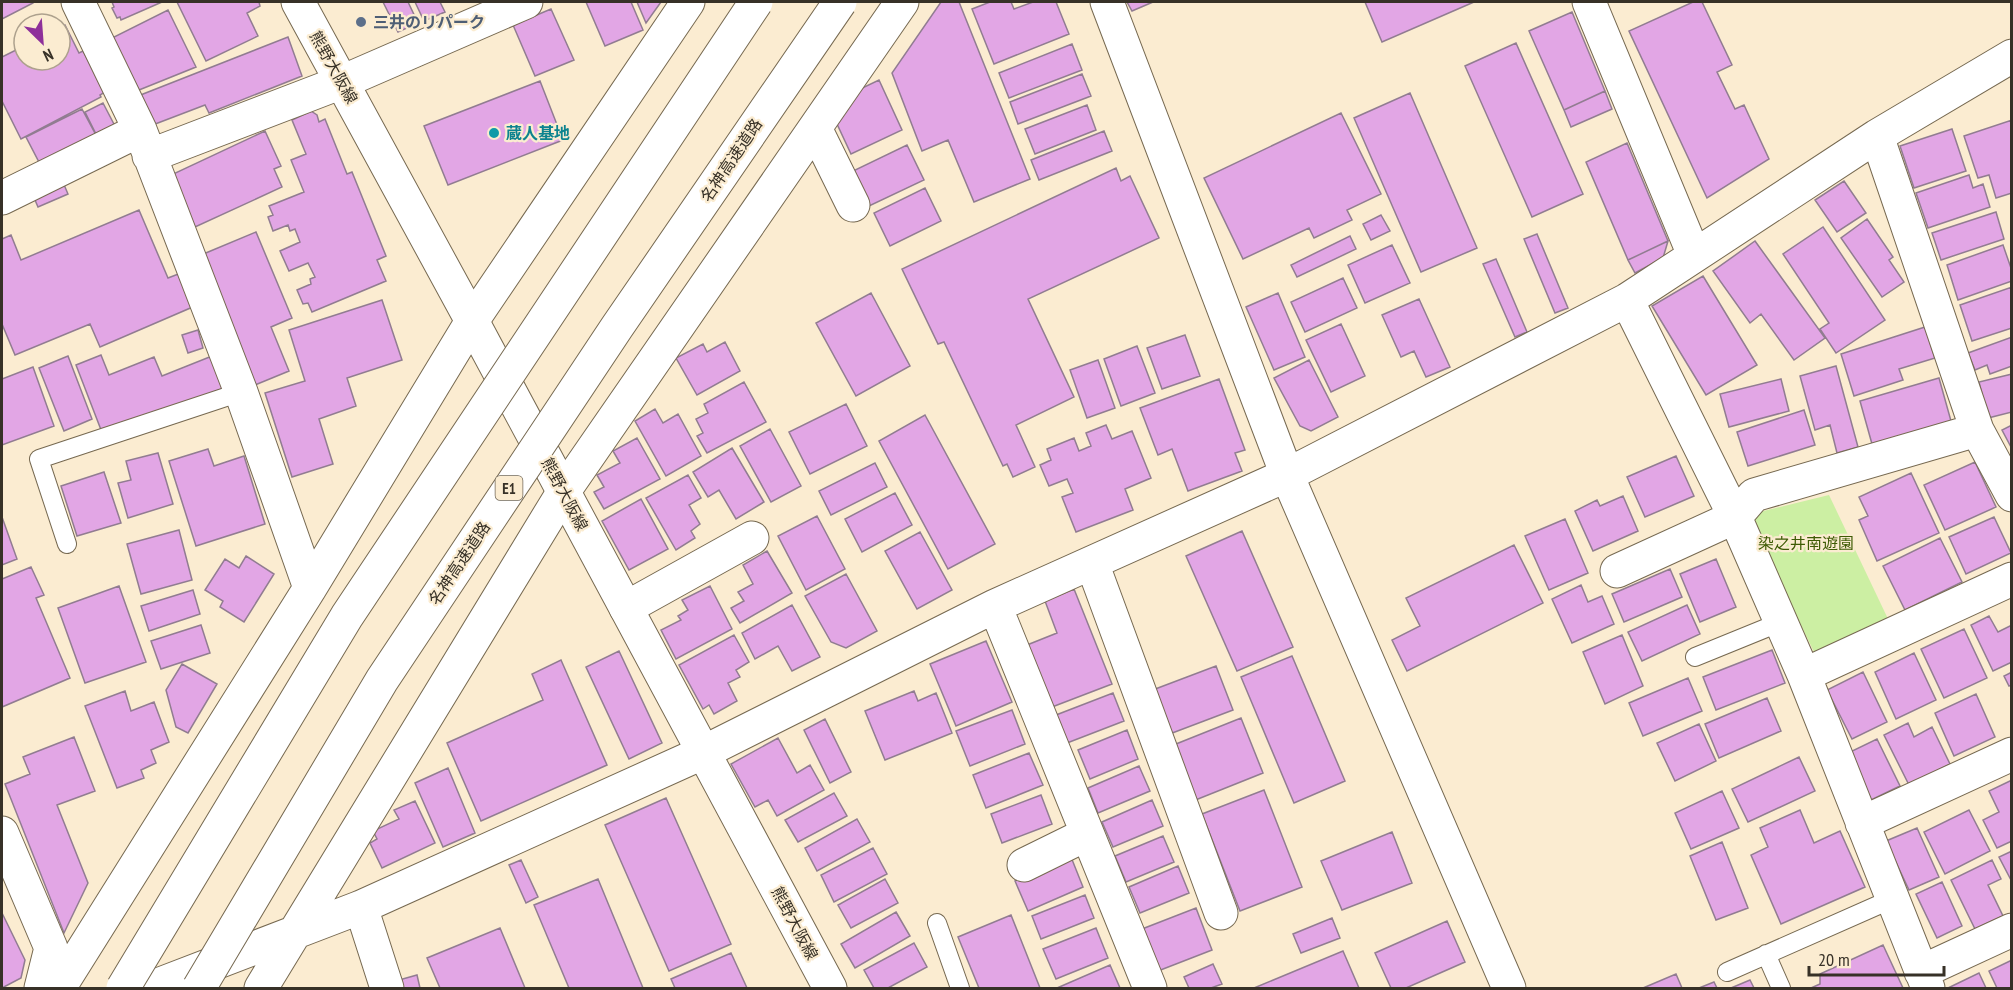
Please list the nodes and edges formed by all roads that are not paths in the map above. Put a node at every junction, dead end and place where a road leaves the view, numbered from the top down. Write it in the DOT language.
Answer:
graph roads {
  1 [pos="78,2"];
  2 [pos="298,2"];
  3 [pos="526,2"];
  4 [pos="688,2"];
  5 [pos="756,2"];
  6 [pos="840,2"];
  7 [pos="902,2"];
  8 [pos="1107,2"];
  9 [pos="1589,2"];
  10 [pos="2012,56"];
  11 [pos="342,82"];
  12 [pos="815,128"];
  13 [pos="1877,136"];
  14 [pos="145,143"];
  15 [pos="2,198"];
  16 [pos="853,205"];
  17 [pos="1694,255"];
  18 [pos="1627,300"];
  19 [pos="472,321"];
  20 [pos="241,392"];
  21 [pos="1977,430"];
  22 [pos="1287,475"];
  23 [pos="564,491"];
  24 [pos="2012,495"];
  25 [pos="1735,517"];
  26 [pos="752,538"];
  27 [pos="67,544"];
  28 [pos="1092,563"];
  29 [pos="1617,571"];
  30 [pos="2012,579"];
  31 [pos="310,588"];
  32 [pos="995,606"];
  33 [pos="626,608"];
  34 [pos="1781,622"];
  35 [pos="1695,657"];
  36 [pos="1804,675"];
  37 [pos="702,753"];
  38 [pos="2012,754"];
  39 [pos="1862,823"];
  40 [pos="2,833"];
  41 [pos="1087,834"];
  42 [pos="1024,865"];
  43 [pos="1892,899"];
  44 [pos="361,907"];
  45 [pos="1221,913"];
  46 [pos="937,924"];
  47 [pos="2012,930"];
  48 [pos="294,932"];
  49 [pos="1766,954"];
  50 [pos="1726,972"];
  51 [pos="1925,980"];
  52 [pos="41,988"];
  53 [pos="59,988"];
  54 [pos="123,988"];
  55 [pos="150,988"];
  56 [pos="199,988"];
  57 [pos="261,988"];
  58 [pos="387,988"];
  59 [pos="830,988"];
  60 [pos="960,988"];
  61 [pos="1150,988"];
  62 [pos="1509,988"];
  63 [pos="1781,988"];
  1 -- 14 [label="main road"];
  2 -- 11 [label="main road, 熊野大阪線"];
  3 -- 11 [label="main road"];
  4 -- 19 [label="main road"];
  5 -- 54 [label="main road, bridge"];
  6 -- 56 [label="main road, 名神高速道路 / E1, bridge"];
  7 -- 12 [label="main road"];
  8 -- 22 [label="main road"];
  9 -- 17 [label="main road"];
  10 -- 13 [label="main road"];
  11 -- 14 [label="main road"];
  11 -- 19 [label="main road, 熊野大阪線"];
  12 -- 16 [label="main road"];
  12 -- 23 [label="main road"];
  13 -- 17 [label="main road"];
  13 -- 21 [label="main road"];
  14 -- 15 [label="main road"];
  14 -- 20 [label="main road"];
  17 -- 18 [label="main road"];
  18 -- 22 [label="main road"];
  18 -- 25 [label="main road"];
  19 -- 23 [label="main road, 熊野大阪線"];
  19 -- 31 [label="main road"];
  20 -- 27 [label="lane"];
  20 -- 31 [label="main road"];
  21 -- 24 [label="main road"];
  21 -- 25 [label="main road"];
  22 -- 28 [label="main road"];
  22 -- 62 [label="main road"];
  23 -- 33 [label="main road, 熊野大阪線"];
  23 -- 48 [label="main road"];
  25 -- 29 [label="main road"];
  25 -- 34 [label="main road"];
  26 -- 33 [label="main road"];
  28 -- 32 [label="main road"];
  28 -- 45 [label="main road"];
  30 -- 36 [label="main road"];
  31 -- 53 [label="main road"];
  32 -- 37 [label="main road"];
  32 -- 41 [label="main road"];
  33 -- 37 [label="main road, 熊野大阪線"];
  34 -- 35 [label="lane"];
  34 -- 36 [label="main road"];
  36 -- 39 [label="main road"];
  37 -- 44 [label="main road"];
  37 -- 59 [label="main road, 熊野大阪線"];
  38 -- 39 [label="main road"];
  39 -- 43 [label="main road"];
  40 -- 52 [label="main road"];
  41 -- 42 [label="main road"];
  41 -- 61 [label="main road"];
  43 -- 49 [label="lane"];
  43 -- 51 [label="main road"];
  44 -- 48 [label="main road"];
  44 -- 58 [label="main road"];
  46 -- 60 [label="lane"];
  47 -- 51 [label="main road"];
  48 -- 55 [label="main road"];
  48 -- 57 [label="main road"];
  49 -- 50 [label="lane"];
  49 -- 63 [label="lane"];
}
